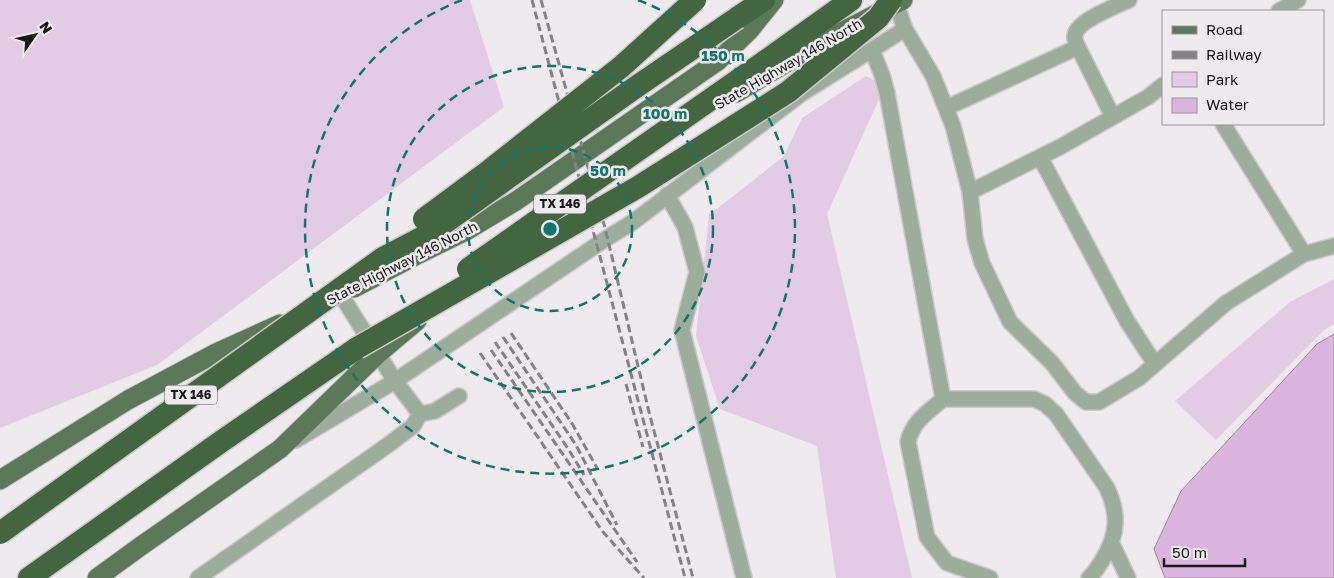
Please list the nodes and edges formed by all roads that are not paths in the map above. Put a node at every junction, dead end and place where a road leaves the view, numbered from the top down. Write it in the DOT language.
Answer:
graph roads {
  1 [pos="695,0"];
  2 [pos="764,0"];
  3 [pos="774,0"];
  4 [pos="851,0"];
  5 [pos="1129,0"];
  6 [pos="1298,0"];
  7 [pos="896,1"];
  8 [pos="1281,10"];
  9 [pos="905,29"];
  10 [pos="1078,47"];
  11 [pos="872,50"];
  12 [pos="1162,86"];
  13 [pos="946,108"];
  14 [pos="1113,117"];
  15 [pos="1224,125"];
  16 [pos="1040,157"];
  17 [pos="970,192"];
  18 [pos="667,195"];
  19 [pos="1334,246"];
  20 [pos="1304,254"];
  21 [pos="382,258"];
  22 [pos="341,295"];
  23 [pos="357,348"];
  24 [pos="379,353"];
  25 [pos="1155,364"];
  26 [pos="395,381"];
  27 [pos="459,396"];
  28 [pos="943,399"];
  29 [pos="420,414"];
  30 [pos="280,450"];
  31 [pos="0,480"];
  32 [pos="0,533"];
  33 [pos="1112,544"];
  34 [pos="30,578"];
  35 [pos="97,578"];
  36 [pos="198,578"];
  37 [pos="744,578"];
  38 [pos="990,578"];
  39 [pos="1089,578"];
  40 [pos="1128,578"];
  1 -- 21 [label="highway, bridge"];
  2 -- 21 [label="highway, TX 146, bridge"];
  3 -- 22 [label="main road, State Highway 146 North"];
  4 -- 23 [label="highway, TX 146, bridge"];
  5 -- 10 [label="street"];
  6 -- 8 [label="street"];
  7 -- 9 [label="street"];
  7 -- 23 [label="highway, bridge"];
  7 -- 24 [label="main road, State Highway 146 North"];
  9 -- 11 [label="street, State Highway 146 North"];
  9 -- 13 [label="street"];
  10 -- 13 [label="street"];
  10 -- 14 [label="street"];
  11 -- 18 [label="street, State Highway 146 North"];
  11 -- 28 [label="street"];
  12 -- 14 [label="street"];
  13 -- 17 [label="street"];
  14 -- 16 [label="street"];
  15 -- 20 [label="street"];
  16 -- 17 [label="street"];
  16 -- 25 [label="street"];
  17 -- 25 [label="street"];
  18 -- 26 [label="street, State Highway 146 North"];
  18 -- 37 [label="street"];
  19 -- 20 [label="street"];
  20 -- 25 [label="street"];
  21 -- 32 [label="highway, TX 146, bridge"];
  22 -- 24 [label="street"];
  22 -- 31 [label="main road, State Highway 146 North"];
  23 -- 34 [label="highway, TX 146"];
  24 -- 26 [label="street"];
  24 -- 30 [label="main road, State Highway 146 North"];
  26 -- 29 [label="street"];
  26 -- 30 [label="street, State Highway 146 North"];
  27 -- 29 [label="street"];
  28 -- 33 [label="street"];
  28 -- 38 [label="street"];
  29 -- 36 [label="street"];
  30 -- 35 [label="main road, State Highway 146 North"];
  33 -- 39 [label="street"];
  33 -- 40 [label="street"];
}
